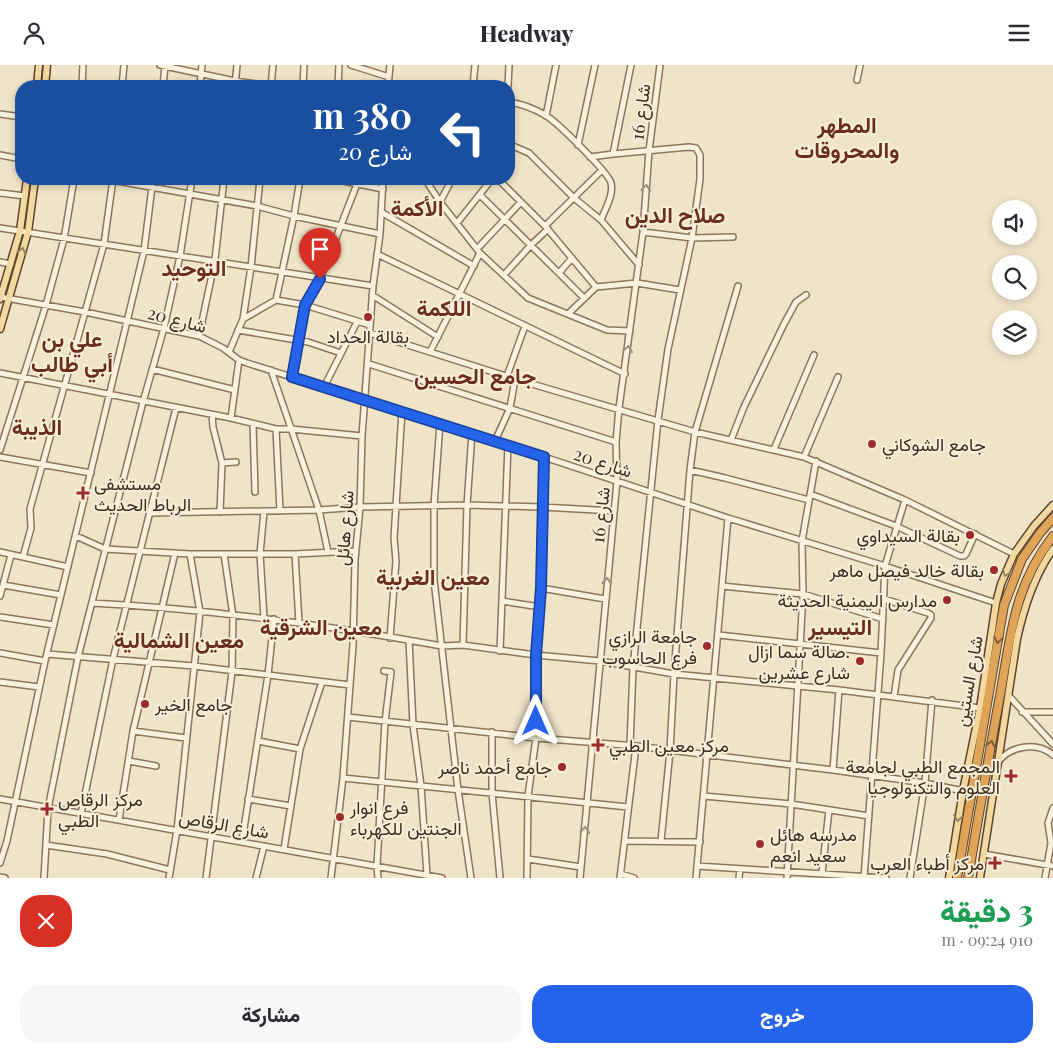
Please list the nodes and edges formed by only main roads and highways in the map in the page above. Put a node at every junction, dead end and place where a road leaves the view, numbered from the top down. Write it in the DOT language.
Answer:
graph roads {
  1 [pos="39,65"];
  2 [pos="47,65"];
  3 [pos="38,80"];
  4 [pos="46,80"];
  5 [pos="26,185"];
  6 [pos="34,185"];
  7 [pos="0,297"];
  8 [pos="0,329"];
  9 [pos="1053,505"];
  10 [pos="1053,519"];
  11 [pos="1053,536"];
  12 [pos="1053,549"];
  13 [pos="990,660"];
  14 [pos="1005,695"];
  15 [pos="949,878"];
  16 [pos="957,878"];
  17 [pos="968,878"];
  18 [pos="980,878"];
  1 -- 3 [label="main road"];
  2 -- 4 [label="main road"];
  5 -- 7 [label="main road"];
  8 -- 6 [label="main road, one-way"];
  9 -- 13 [label="main road, شارع الستين, one-way"];
  10 -- 13 [label="highway, شارع الستين, one-way"];
  11 -- 14 [label="highway, شارع الستين"];
  12 -- 14 [label="main road, شارع الستين"];
  13 -- 15 [label="main road, شارع الستين, one-way"];
  13 -- 16 [label="highway, شارع الستين"];
  17 -- 14 [label="highway, شارع الستين, one-way"];
  14 -- 18 [label="main road, شارع الستين"];
}
